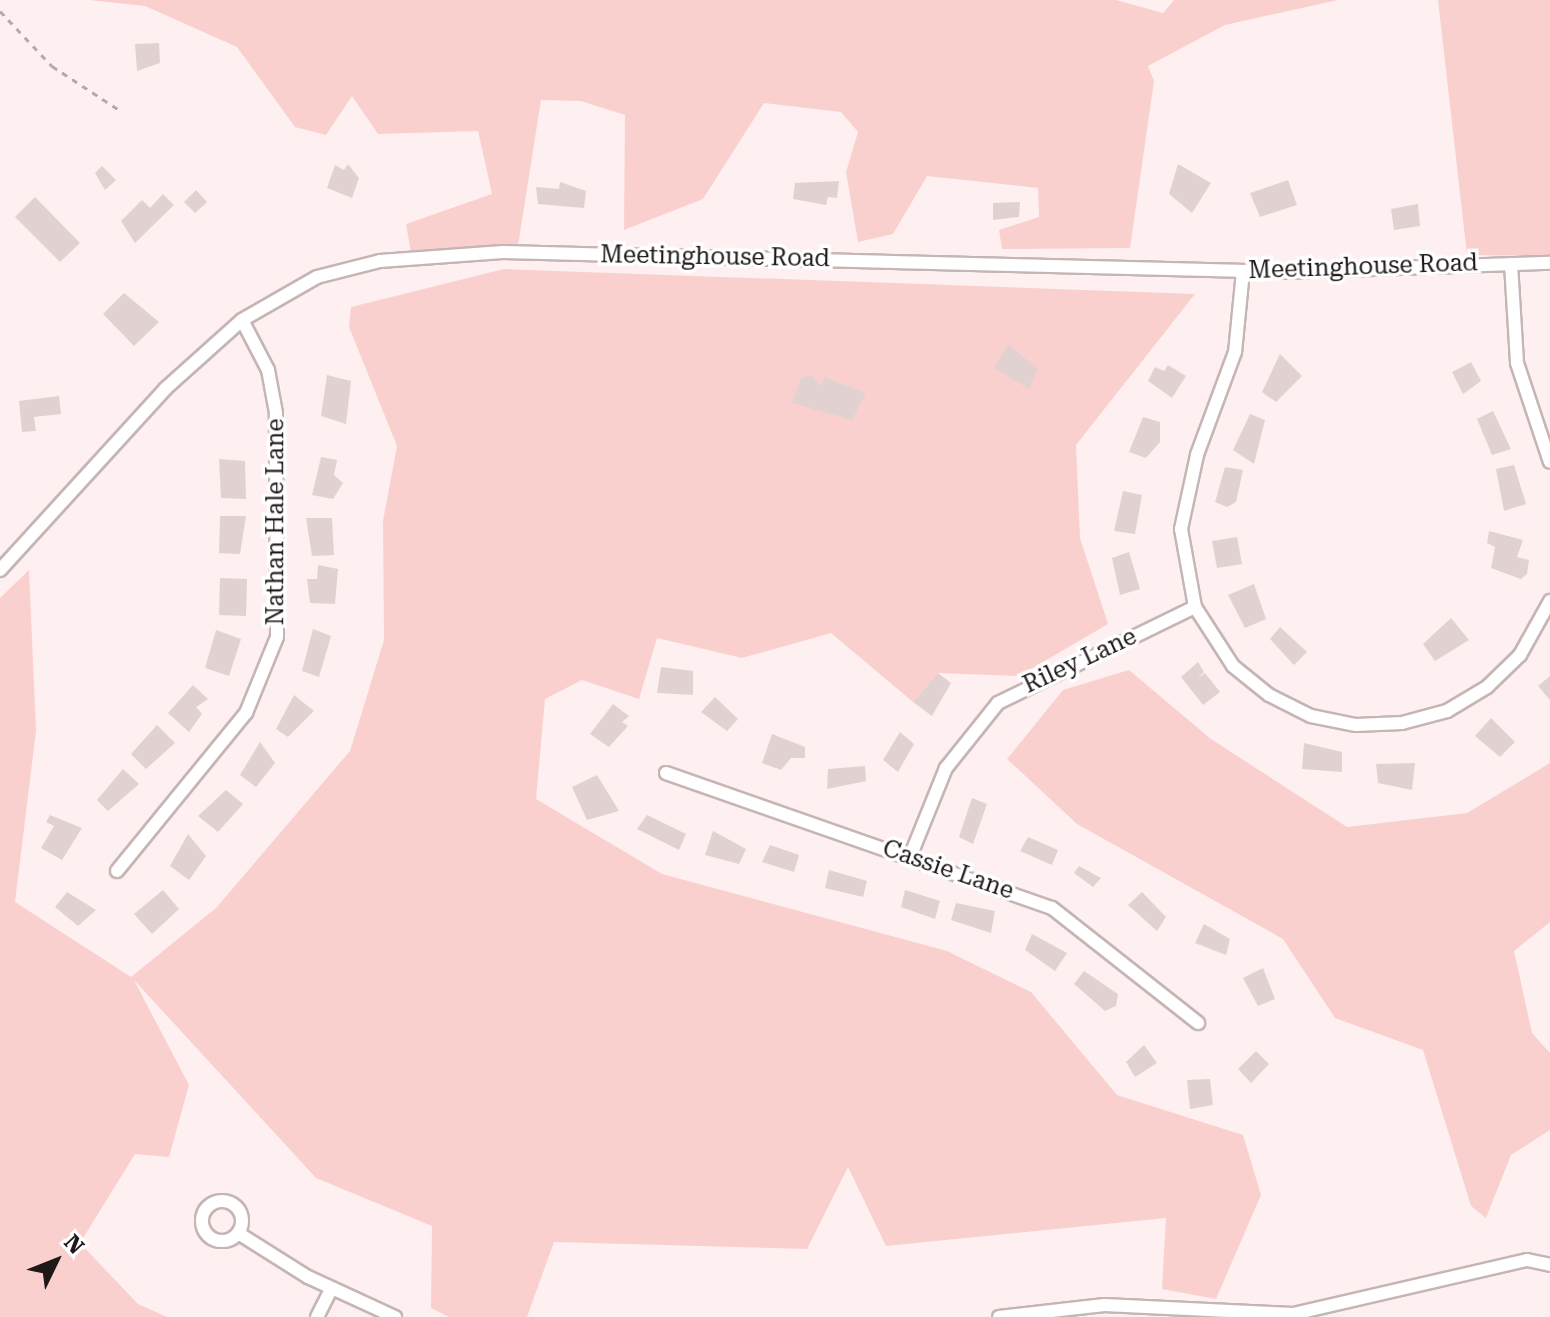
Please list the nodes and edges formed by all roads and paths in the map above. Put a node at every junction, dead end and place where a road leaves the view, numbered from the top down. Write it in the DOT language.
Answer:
graph roads {
  1 [pos="0,11"];
  2 [pos="118,109"];
  3 [pos="1550,263"];
  4 [pos="1511,264"];
  5 [pos="1243,271"];
  6 [pos="242,320"];
  7 [pos="1550,462"];
  8 [pos="0,570"];
  9 [pos="1550,601"];
  10 [pos="1195,607"];
  11 [pos="666,773"];
  12 [pos="910,857"];
  13 [pos="117,871"];
  14 [pos="1198,1023"];
  15 [pos="238,1233"];
  16 [pos="1550,1265"];
  17 [pos="331,1290"];
  18 [pos="1358,1302"];
  19 [pos="317,1317"];
  20 [pos="395,1317"];
  21 [pos="999,1317"];
  22 [pos="1359,1317"];
  1 -- 2 [label="path"];
  3 -- 4 [label="street, Meetinghouse Road"];
  4 -- 5 [label="street, Meetinghouse Road"];
  4 -- 7 [label="street"];
  5 -- 6 [label="street, Meetinghouse Road"];
  5 -- 10 [label="street"];
  6 -- 8 [label="street, Meetinghouse Road"];
  6 -- 13 [label="street, Nathan Hale Lane"];
  9 -- 10 [label="street"];
  10 -- 12 [label="street, Riley Lane"];
  11 -- 12 [label="street, Cassie Lane"];
  12 -- 14 [label="street, Cassie Lane"];
  15 -- 17 [label="street"];
  16 -- 18 [label="street"];
  17 -- 19 [label="street"];
  17 -- 20 [label="street"];
  18 -- 21 [label="street"];
  18 -- 22 [label="street"];
}
